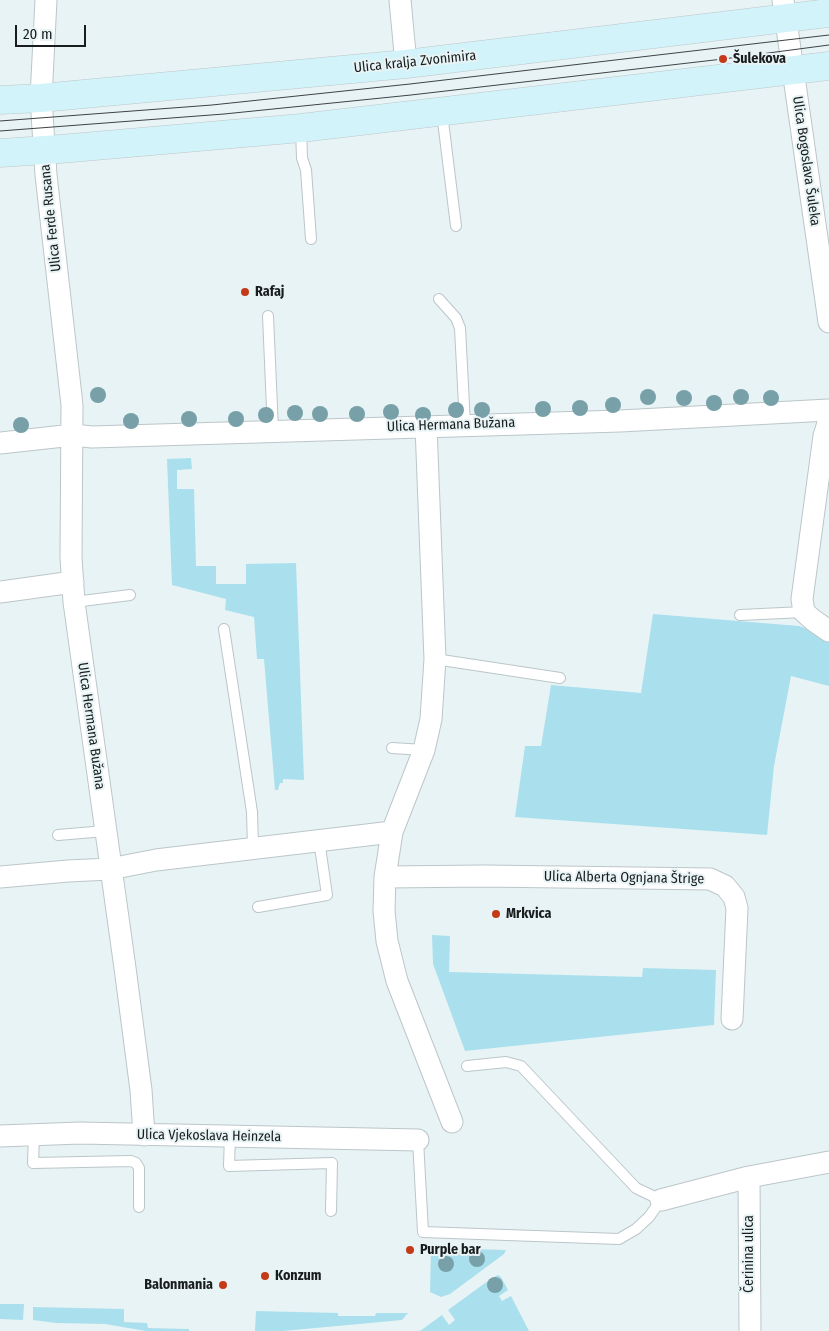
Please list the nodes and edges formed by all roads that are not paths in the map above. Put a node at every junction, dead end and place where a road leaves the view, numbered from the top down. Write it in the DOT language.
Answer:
graph roads {
  1 [pos="46,0"];
  2 [pos="400,0"];
  3 [pos="785,9"];
  4 [pos="829,13"];
  5 [pos="406,64"];
  6 [pos="829,66"];
  7 [pos="793,71"];
  8 [pos="41,98"];
  9 [pos="0,100"];
  10 [pos="442,112"];
  11 [pos="301,128"];
  12 [pos="44,150"];
  13 [pos="0,153"];
  14 [pos="456,226"];
  15 [pos="310,239"];
  16 [pos="439,299"];
  17 [pos="268,316"];
  18 [pos="829,322"];
  19 [pos="829,410"];
  20 [pos="829,420"];
  21 [pos="465,425"];
  22 [pos="426,426"];
  23 [pos="273,431"];
  24 [pos="73,435"];
  25 [pos="0,443"];
  26 [pos="0,592"];
  27 [pos="73,592"];
  28 [pos="130,595"];
  29 [pos="804,612"];
  30 [pos="740,615"];
  31 [pos="224,629"];
  32 [pos="829,631"];
  33 [pos="435,659"];
  34 [pos="560,678"];
  35 [pos="392,748"];
  36 [pos="424,750"];
  37 [pos="105,830"];
  38 [pos="392,832"];
  39 [pos="58,835"];
  40 [pos="319,840"];
  41 [pos="254,848"];
  42 [pos="110,869"];
  43 [pos="0,877"];
  44 [pos="385,877"];
  45 [pos="258,907"];
  46 [pos="732,1020"];
  47 [pos="467,1066"];
  48 [pos="452,1122"];
  49 [pos="34,1135"];
  50 [pos="144,1135"];
  51 [pos="0,1136"];
  52 [pos="230,1136"];
  53 [pos="418,1140"];
  54 [pos="829,1162"];
  55 [pos="749,1177"];
  56 [pos="662,1200"];
  57 [pos="139,1207"];
  58 [pos="331,1211"];
  59 [pos="750,1331"];
  1 -- 8 [label="street, Ulica Ferde Rusana"];
  2 -- 5 [label="street"];
  3 -- 4 [label="main road, Ulica kralja Zvonimira"];
  3 -- 5 [label="main road, Ulica kralja Zvonimira"];
  3 -- 7 [label="street, Ulica Bogoslava Šuleka"];
  5 -- 8 [label="main road, Ulica kralja Zvonimira"];
  6 -- 7 [label="main road"];
  7 -- 10 [label="main road"];
  7 -- 18 [label="street, Ulica Bogoslava Šuleka"];
  8 -- 9 [label="main road, Ulica kralja Zvonimira"];
  8 -- 12 [label="street, Ulica Ferde Rusana"];
  10 -- 11 [label="main road"];
  10 -- 14 [label="lane"];
  11 -- 12 [label="main road"];
  11 -- 15 [label="lane"];
  12 -- 13 [label="main road"];
  12 -- 24 [label="street, Ulica Ferde Rusana"];
  16 -- 21 [label="lane"];
  17 -- 23 [label="lane"];
  19 -- 21 [label="street, Ulica Hermana Bužana"];
  20 -- 29 [label="street"];
  21 -- 22 [label="street, Ulica Hermana Bužana"];
  22 -- 23 [label="street, Ulica Hermana Bužana"];
  22 -- 33 [label="street"];
  23 -- 24 [label="street, Ulica Hermana Bužana"];
  24 -- 25 [label="street, Ulica Hermana Bužana"];
  24 -- 27 [label="street, Ulica Hermana Bužana"];
  26 -- 27 [label="street"];
  27 -- 28 [label="lane"];
  27 -- 37 [label="street, Ulica Hermana Bužana"];
  29 -- 30 [label="lane"];
  29 -- 32 [label="street"];
  31 -- 41 [label="lane"];
  33 -- 34 [label="lane"];
  33 -- 36 [label="street"];
  35 -- 36 [label="lane"];
  36 -- 38 [label="street"];
  37 -- 39 [label="lane"];
  37 -- 42 [label="street, Ulica Hermana Bužana"];
  38 -- 40 [label="street"];
  38 -- 44 [label="street"];
  40 -- 41 [label="street"];
  40 -- 45 [label="lane"];
  41 -- 42 [label="street"];
  42 -- 43 [label="street"];
  42 -- 50 [label="street, Ulica Hermana Bužana"];
  44 -- 46 [label="street, Ulica Alberta Ognjana Štrige"];
  44 -- 48 [label="street"];
  47 -- 56 [label="lane"];
  49 -- 50 [label="street, Ulica Vjekoslava Heinzela"];
  49 -- 51 [label="street, Ulica Vjekoslava Heinzela"];
  49 -- 57 [label="lane"];
  50 -- 52 [label="street, Ulica Vjekoslava Heinzela"];
  52 -- 53 [label="street, Ulica Vjekoslava Heinzela"];
  52 -- 58 [label="lane"];
  53 -- 56 [label="lane"];
  54 -- 55 [label="street"];
  55 -- 56 [label="street"];
  55 -- 59 [label="street, Čerinina ulica"];
}
